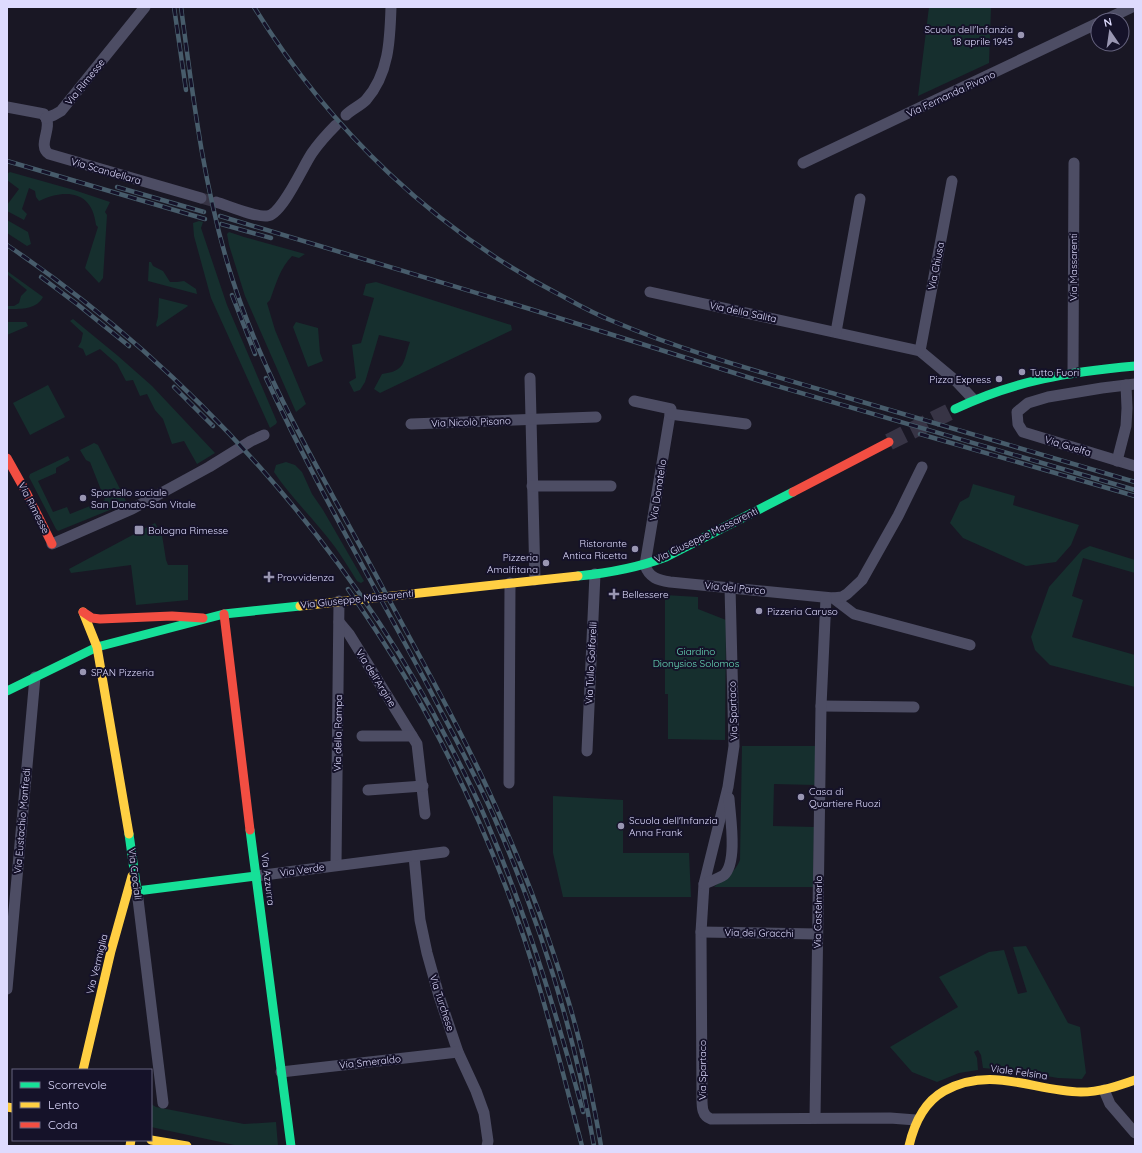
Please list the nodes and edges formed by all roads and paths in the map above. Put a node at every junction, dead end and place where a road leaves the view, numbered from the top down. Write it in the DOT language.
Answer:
graph roads {
  1 [pos="145,7"];
  2 [pos="391,7"];
  3 [pos="1132,7"];
  4 [pos="1122,12"];
  5 [pos="1090,27"];
  6 [pos="7,107"];
  7 [pos="346,115"];
  8 [pos="46,118"];
  9 [pos="336,125"];
  10 [pos="1074,162"];
  11 [pos="803,163"];
  12 [pos="952,181"];
  13 [pos="201,198"];
  14 [pos="860,199"];
  15 [pos="216,202"];
  16 [pos="650,292"];
  17 [pos="836,332"];
  18 [pos="920,351"];
  19 [pos="1135,366"];
  20 [pos="1073,372"];
  21 [pos="530,378"];
  22 [pos="1130,385"];
  23 [pos="973,399"];
  24 [pos="634,401"];
  25 [pos="955,409"];
  26 [pos="670,414"];
  27 [pos="596,417"];
  28 [pos="531,420"];
  29 [pos="411,424"];
  30 [pos="746,424"];
  31 [pos="264,435"];
  32 [pos="888,442"];
  33 [pos="7,458"];
  34 [pos="1117,461"];
  35 [pos="1135,466"];
  36 [pos="922,467"];
  37 [pos="532,486"];
  38 [pos="611,486"];
  39 [pos="52,544"];
  40 [pos="645,565"];
  41 [pos="595,574"];
  42 [pos="535,580"];
  43 [pos="510,583"];
  44 [pos="730,587"];
  45 [pos="830,598"];
  46 [pos="339,601"];
  47 [pos="224,614"];
  48 [pos="204,618"];
  49 [pos="339,622"];
  50 [pos="970,645"];
  51 [pos="98,647"];
  52 [pos="35,677"];
  53 [pos="7,691"];
  54 [pos="821,706"];
  55 [pos="914,707"];
  56 [pos="362,736"];
  57 [pos="412,736"];
  58 [pos="587,751"];
  59 [pos="509,783"];
  60 [pos="423,786"];
  61 [pos="728,787"];
  62 [pos="368,790"];
  63 [pos="425,814"];
  64 [pos="444,852"];
  65 [pos="414,856"];
  66 [pos="134,863"];
  67 [pos="336,865"];
  68 [pos="256,876"];
  69 [pos="704,884"];
  70 [pos="137,891"];
  71 [pos="701,932"];
  72 [pos="817,934"];
  73 [pos="7,989"];
  74 [pos="458,1052"];
  75 [pos="83,1069"];
  76 [pos="281,1072"];
  77 [pos="1135,1080"];
  78 [pos="1104,1090"];
  79 [pos="163,1103"];
  80 [pos="815,1118"];
  81 [pos="916,1120"];
  82 [pos="1135,1133"];
  83 [pos="152,1140"];
  84 [pos="187,1146"];
  85 [pos="291,1146"];
  86 [pos="487,1146"];
  87 [pos="910,1146"];
  1 -- 8 [label="street, Via Rimesse"];
  2 -- 7 [label="street"];
  3 -- 4 [label="street"];
  5 -- 11 [label="street, Via Fernanda Pivano"];
  6 -- 8 [label="street"];
  8 -- 13 [label="street, Via Scandellara"];
  9 -- 15 [label="street"];
  10 -- 20 [label="street, Via Massarenti"];
  12 -- 18 [label="street, Via Chiusa"];
  14 -- 17 [label="street"];
  16 -- 17 [label="street, Via della Salita"];
  17 -- 18 [label="street, Via della Salita"];
  18 -- 23 [label="street, Via della Salita"];
  19 -- 20 [label="main road"];
  20 -- 23 [label="main road"];
  21 -- 28 [label="street"];
  22 -- 34 [label="street"];
  22 -- 34 [label="street, Via Guelfa"];
  23 -- 25 [label="main road"];
  24 -- 26 [label="street"];
  26 -- 30 [label="street"];
  26 -- 40 [label="street, Via Donatello"];
  27 -- 28 [label="street, Via Nicolò Pisano"];
  28 -- 29 [label="street, Via Nicolò Pisano"];
  28 -- 37 [label="street"];
  31 -- 39 [label="street"];
  32 -- 40 [label="main road, Via Giuseppe Massarenti"];
  33 -- 39 [label="main road, Via Rimesse"];
  34 -- 35 [label="street, Via Guelfa"];
  36 -- 45 [label="street, Via del Parco"];
  37 -- 38 [label="street"];
  37 -- 42 [label="street"];
  40 -- 41 [label="main road, Via Giuseppe Massarenti"];
  40 -- 44 [label="street, Via del Parco"];
  41 -- 42 [label="main road, Via Giuseppe Massarenti"];
  41 -- 58 [label="street, Via Tullo Golfarelli"];
  42 -- 43 [label="main road, Via Giuseppe Massarenti"];
  43 -- 46 [label="main road, Via Giuseppe Massarenti"];
  43 -- 59 [label="street"];
  44 -- 45 [label="street, Via del Parco"];
  44 -- 61 [label="street, Via Spartaco"];
  45 -- 50 [label="street"];
  45 -- 54 [label="street, Via Castelmerlo"];
  46 -- 47 [label="main road, Via Giuseppe Massarenti"];
  46 -- 49 [label="street, Via della Rampa"];
  47 -- 48 [label="main road, Via Giuseppe Massarenti"];
  47 -- 68 [label="main road, Via Azzurra"];
  48 -- 51 [label="main road, Via Giuseppe Massarenti"];
  48 -- 51 [label="main road, Via Giuseppe Massarenti"];
  49 -- 57 [label="street, Via dell'Argine"];
  49 -- 67 [label="street, Via della Rampa"];
  51 -- 52 [label="main road, Via Giuseppe Massarenti"];
  51 -- 66 [label="main road, Via Crociali"];
  52 -- 53 [label="main road, Via Giuseppe Massarenti"];
  52 -- 73 [label="street, Via Eustachio Manfredi"];
  54 -- 55 [label="street"];
  54 -- 72 [label="street, Via Castelmerlo"];
  56 -- 57 [label="street"];
  57 -- 60 [label="street, Via dell'Argine"];
  60 -- 62 [label="street"];
  60 -- 63 [label="street, Via dell'Argine"];
  61 -- 69 [label="street, Via Spartaco"];
  61 -- 69 [label="street, Via Spartaco"];
  64 -- 65 [label="street, Via Verde"];
  65 -- 67 [label="street, Via Verde"];
  65 -- 74 [label="street, Via Turchese"];
  66 -- 70 [label="main road, Via Crociali"];
  66 -- 75 [label="main road, Via Vermiglia"];
  67 -- 68 [label="street, Via Verde"];
  68 -- 70 [label="main road, Via Verde"];
  68 -- 76 [label="main road, Via Azzurra"];
  69 -- 71 [label="street, Via Spartaco"];
  70 -- 79 [label="street, Via Crociali"];
  71 -- 72 [label="street, Via dei Gracchi"];
  71 -- 80 [label="street, Via Spartaco"];
  72 -- 80 [label="street, Via Castelmerlo"];
  74 -- 76 [label="street, Via Smeraldo"];
  74 -- 86 [label="street, Via Turchese"];
  76 -- 85 [label="main road, Via Azzurra"];
  77 -- 78 [label="main road, Viale Felsina"];
  78 -- 81 [label="main road, Viale Felsina"];
  78 -- 82 [label="street"];
  80 -- 81 [label="street, Via Spartaco"];
  81 -- 87 [label="main road, Viale Felsina"];
  83 -- 84 [label="main road"];
}
